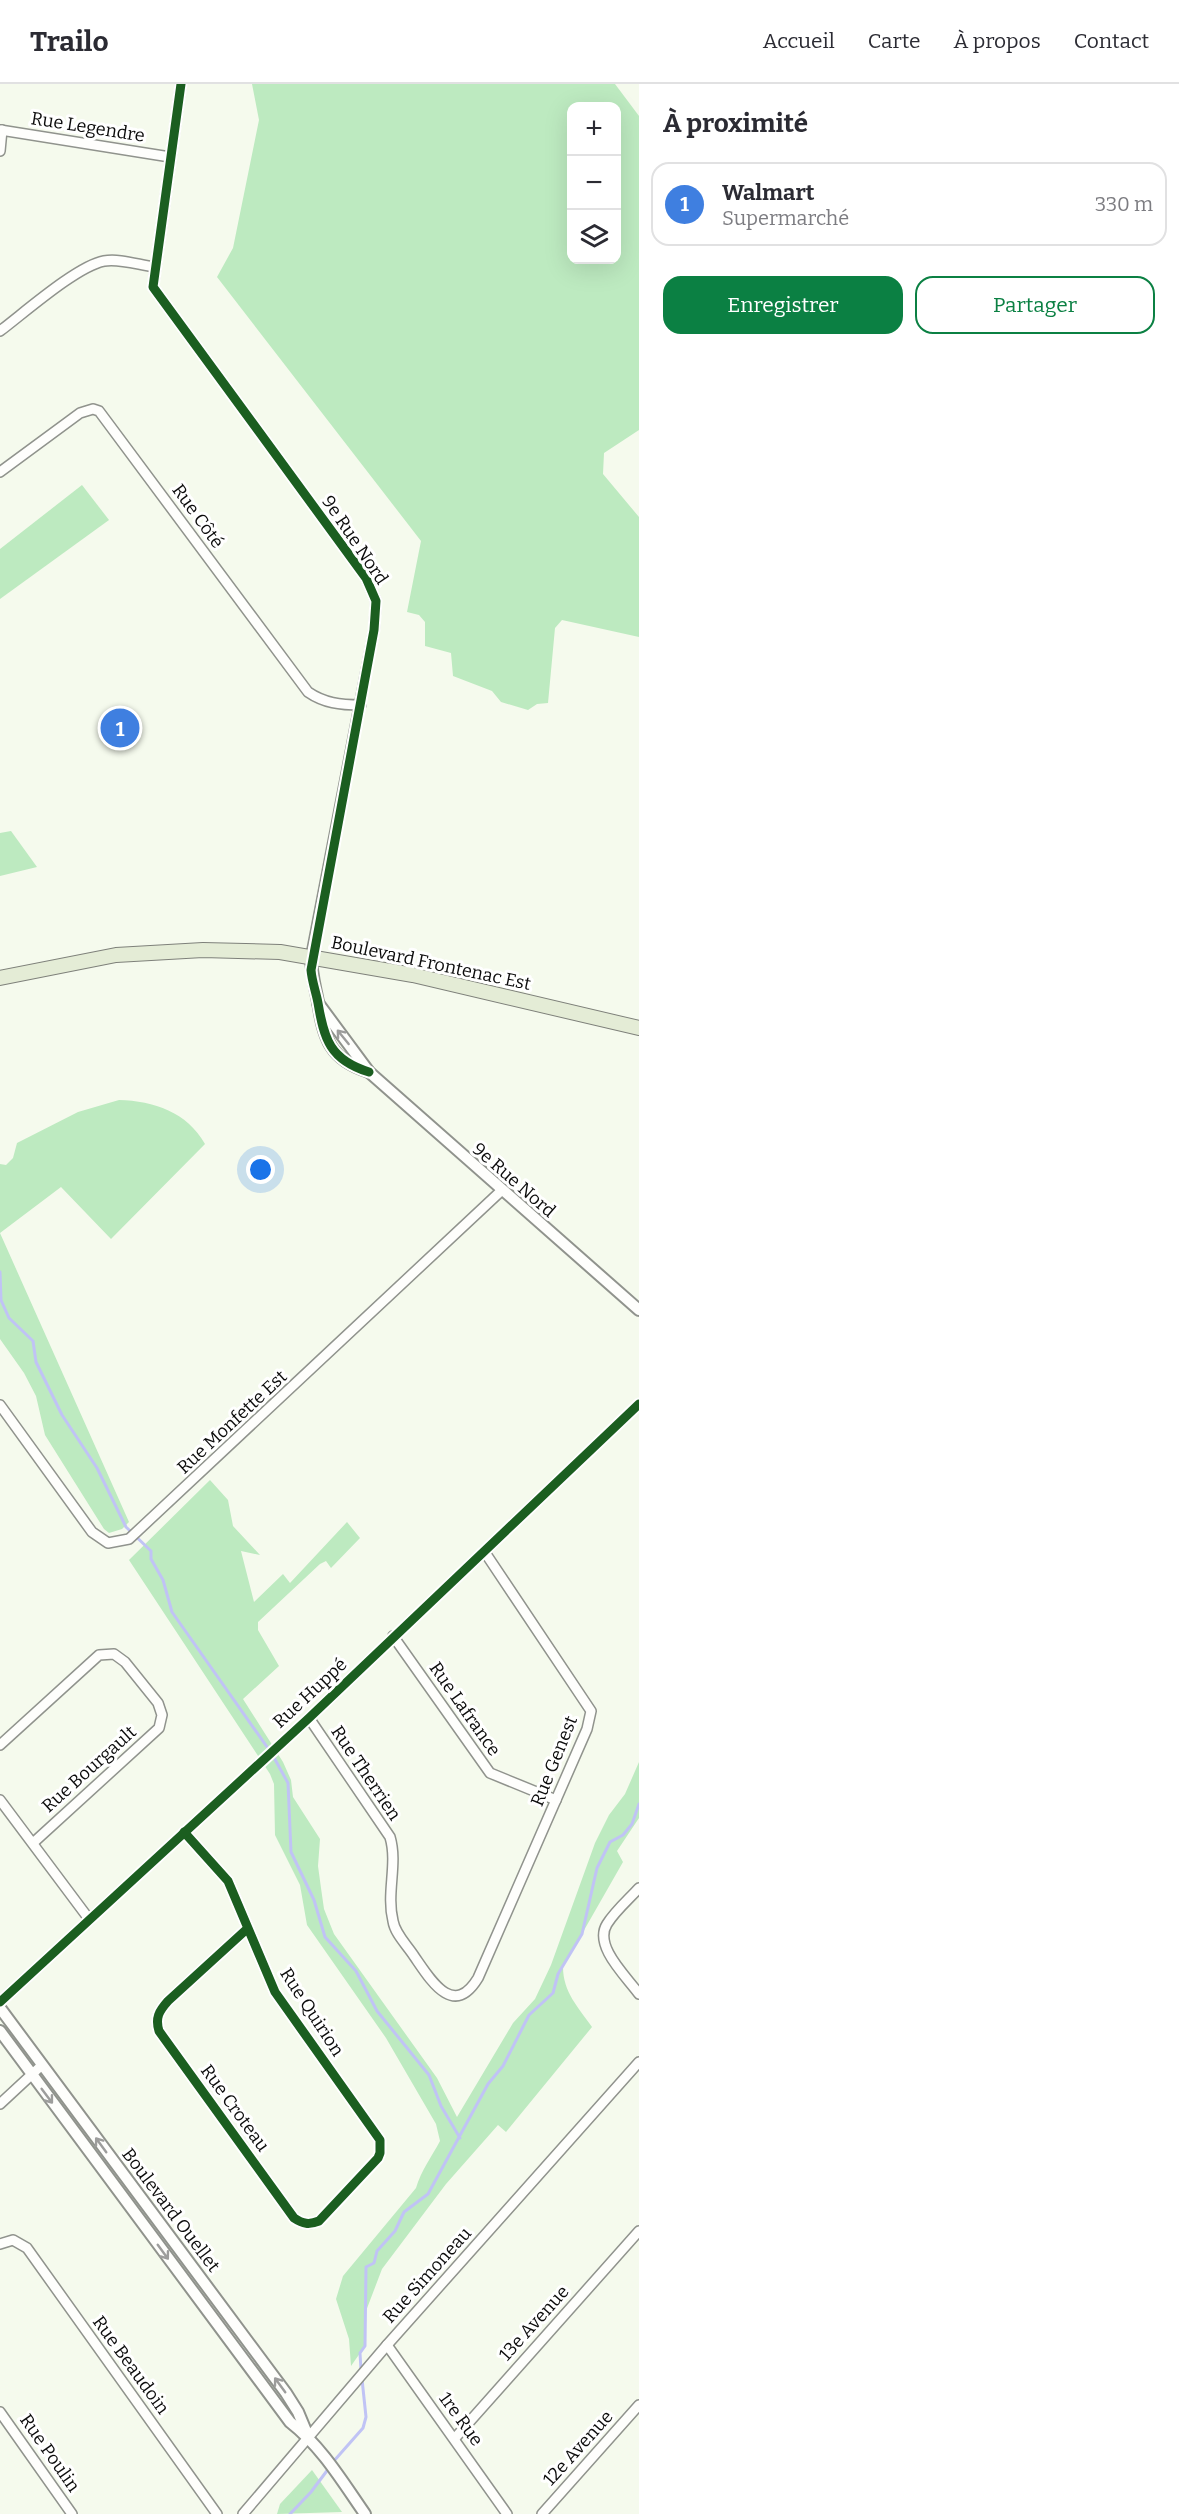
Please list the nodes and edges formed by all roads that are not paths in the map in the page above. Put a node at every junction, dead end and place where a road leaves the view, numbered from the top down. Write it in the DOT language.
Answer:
graph roads {
  1 [pos="181,84"];
  2 [pos="1,130"];
  3 [pos="0,151"];
  4 [pos="170,157"];
  5 [pos="154,267"];
  6 [pos="0,331"];
  7 [pos="0,472"];
  8 [pos="361,705"];
  9 [pos="311,956"];
  10 [pos="0,978"];
  11 [pos="639,1028"];
  12 [pos="501,1191"];
  13 [pos="639,1310"];
  14 [pos="639,1404"];
  15 [pos="0,1406"];
  16 [pos="484,1551"];
  17 [pos="393,1636"];
  18 [pos="309,1718"];
  19 [pos="0,1745"];
  20 [pos="0,1800"];
  21 [pos="556,1800"];
  22 [pos="184,1832"];
  23 [pos="33,1843"];
  24 [pos="639,1888"];
  25 [pos="89,1919"];
  26 [pos="248,1928"];
  27 [pos="461,1994"];
  28 [pos="639,1994"];
  29 [pos="0,2002"];
  30 [pos="0,2008"];
  31 [pos="0,2031"];
  32 [pos="639,2062"];
  33 [pos="42,2065"];
  34 [pos="32,2076"];
  35 [pos="0,2104"];
  36 [pos="381,2146"];
  37 [pos="639,2231"];
  38 [pos="0,2244"];
  39 [pos="387,2345"];
  40 [pos="639,2405"];
  41 [pos="0,2412"];
  42 [pos="308,2436"];
  43 [pos="454,2438"];
  44 [pos="72,2514"];
  45 [pos="217,2514"];
  46 [pos="243,2514"];
  47 [pos="365,2514"];
  48 [pos="507,2514"];
  49 [pos="542,2514"];
  1 -- 4 [label="street, 9e Rue Nord"];
  2 -- 3 [label="street"];
  2 -- 4 [label="street, Rue Legendre"];
  4 -- 5 [label="street, 9e Rue Nord"];
  5 -- 6 [label="street"];
  5 -- 8 [label="street, 9e Rue Nord"];
  7 -- 8 [label="street, Rue Côté"];
  8 -- 9 [label="street, 9e Rue Nord"];
  9 -- 10 [label="main road, Boulevard Frontenac Est"];
  9 -- 11 [label="main road, Boulevard Frontenac Est"];
  9 -- 12 [label="street, 9e Rue Nord"];
  12 -- 13 [label="street, 9e Rue Nord"];
  12 -- 15 [label="street, Rue Monfette Est"];
  14 -- 16 [label="street, Rue Huppé"];
  16 -- 17 [label="street, Rue Huppé"];
  16 -- 21 [label="street, Rue Genest"];
  17 -- 18 [label="street, Rue Huppé"];
  17 -- 21 [label="street, Rue Lafrance"];
  18 -- 22 [label="street, Rue Huppé"];
  18 -- 27 [label="street, Rue Therrien"];
  19 -- 23 [label="street, Rue Bourgault"];
  20 -- 23 [label="street"];
  21 -- 27 [label="street, Rue Genest"];
  22 -- 25 [label="street, Rue Huppé"];
  22 -- 26 [label="street, Rue Quirion"];
  23 -- 25 [label="street"];
  24 -- 28 [label="street"];
  25 -- 29 [label="street, Rue Huppé"];
  26 -- 36 [label="street, Rue Quirion"];
  26 -- 36 [label="street, Rue Croteau"];
  30 -- 33 [label="street, Boulevard Ouellet"];
  31 -- 34 [label="street, Boulevard Ouellet"];
  32 -- 39 [label="street, Rue Simoneau"];
  33 -- 34 [label="street"];
  42 -- 33 [label="street, Boulevard Ouellet, one-way"];
  34 -- 35 [label="street"];
  34 -- 42 [label="street, Boulevard Ouellet, one-way"];
  37 -- 43 [label="street, 13e Avenue"];
  38 -- 45 [label="street, Rue Beaudoin"];
  39 -- 42 [label="street, Rue Simoneau"];
  39 -- 43 [label="street, 1re Rue"];
  40 -- 49 [label="street, 12e Avenue"];
  41 -- 44 [label="street, Rue Poulin"];
  42 -- 46 [label="street, Rue Simoneau"];
  42 -- 47 [label="street, Boulevard Ouellet"];
  43 -- 48 [label="street, 1re Rue"];
}
